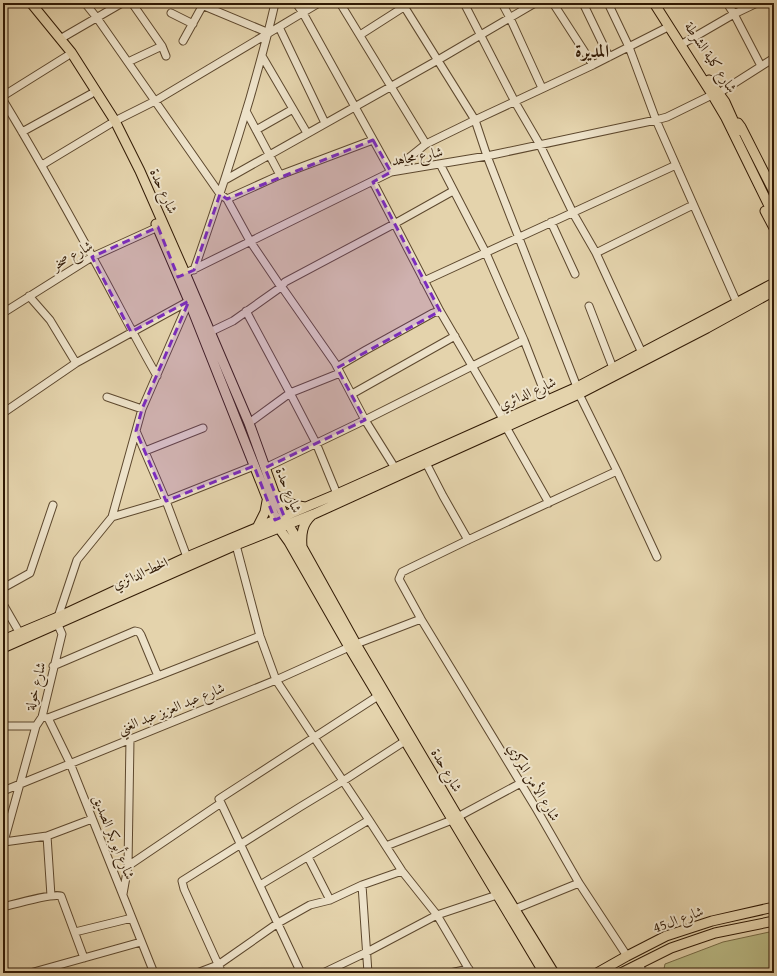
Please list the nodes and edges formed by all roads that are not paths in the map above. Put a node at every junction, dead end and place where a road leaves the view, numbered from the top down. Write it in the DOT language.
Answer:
graph roads {
  1 [pos="23,3"];
  2 [pos="31,3"];
  3 [pos="85,3"];
  4 [pos="122,3"];
  5 [pos="132,3"];
  6 [pos="275,3"];
  7 [pos="296,3"];
  8 [pos="319,3"];
  9 [pos="340,3"];
  10 [pos="464,3"];
  11 [pos="502,3"];
  12 [pos="535,3"];
  13 [pos="553,3"];
  14 [pos="583,3"];
  15 [pos="608,3"];
  16 [pos="654,3"];
  17 [pos="660,3"];
  18 [pos="727,3"];
  19 [pos="757,3"];
  20 [pos="202,4"];
  21 [pos="405,4"];
  22 [pos="171,13"];
  23 [pos="303,13"];
  24 [pos="734,14"];
  25 [pos="97,18"];
  26 [pos="510,18"];
  27 [pos="193,24"];
  28 [pos="279,27"];
  29 [pos="668,27"];
  30 [pos="268,33"];
  31 [pos="481,34"];
  32 [pos="360,35"];
  33 [pos="60,38"];
  34 [pos="183,41"];
  35 [pos="684,43"];
  36 [pos="162,46"];
  37 [pos="629,47"];
  38 [pos="66,56"];
  39 [pos="166,56"];
  40 [pos="262,56"];
  41 [pos="609,57"];
  42 [pos="774,58"];
  43 [pos="438,60"];
  44 [pos="128,62"];
  45 [pos="593,65"];
  46 [pos="761,66"];
  47 [pos="391,86"];
  48 [pos="542,88"];
  49 [pos="714,92"];
  50 [pos="91,94"];
  51 [pos="3,96"];
  52 [pos="3,100"];
  53 [pos="155,101"];
  54 [pos="515,102"];
  55 [pos="355,106"];
  56 [pos="293,109"];
  57 [pos="246,111"];
  58 [pos="728,116"];
  59 [pos="475,120"];
  60 [pos="656,120"];
  61 [pos="112,122"];
  62 [pos="325,123"];
  63 [pos="256,130"];
  64 [pos="22,132"];
  65 [pos="307,133"];
  66 [pos="373,140"];
  67 [pos="426,144"];
  68 [pos="540,145"];
  69 [pos="269,154"];
  70 [pos="487,156"];
  71 [pos="440,164"];
  72 [pos="676,164"];
  73 [pos="42,165"];
  74 [pos="391,172"];
  75 [pos="280,175"];
  76 [pos="225,180"];
  77 [pos="373,182"];
  78 [pos="453,191"];
  79 [pos="774,192"];
  80 [pos="220,194"];
  81 [pos="227,199"];
  82 [pos="774,204"];
  83 [pos="693,205"];
  84 [pos="573,213"];
  85 [pos="774,216"];
  86 [pos="551,222"];
  87 [pos="394,224"];
  88 [pos="158,227"];
  89 [pos="774,228"];
  90 [pos="518,238"];
  91 [pos="250,241"];
  92 [pos="486,253"];
  93 [pos="596,254"];
  94 [pos="92,257"];
  95 [pos="186,273"];
  96 [pos="575,274"];
  97 [pos="424,281"];
  98 [pos="774,283"];
  99 [pos="280,287"];
  100 [pos="774,291"];
  101 [pos="29,296"];
  102 [pos="189,301"];
  103 [pos="737,303"];
  104 [pos="589,306"];
  105 [pos="246,311"];
  106 [pos="440,311"];
  107 [pos="3,314"];
  108 [pos="701,326"];
  109 [pos="131,332"];
  110 [pos="210,332"];
  111 [pos="455,336"];
  112 [pos="524,340"];
  113 [pos="642,353"];
  114 [pos="76,363"];
  115 [pos="472,365"];
  116 [pos="613,368"];
  117 [pos="339,370"];
  118 [pos="157,376"];
  119 [pos="578,391"];
  120 [pos="290,393"];
  121 [pos="352,394"];
  122 [pos="107,397"];
  123 [pos="547,399"];
  124 [pos="142,409"];
  125 [pos="3,412"];
  126 [pos="366,420"];
  127 [pos="249,423"];
  128 [pos="505,423"];
  129 [pos="203,428"];
  130 [pos="136,431"];
  131 [pos="316,443"];
  132 [pos="145,451"];
  133 [pos="426,462"];
  134 [pos="254,466"];
  135 [pos="265,468"];
  136 [pos="395,468"];
  137 [pos="617,471"];
  138 [pos="337,494"];
  139 [pos="271,497"];
  140 [pos="166,501"];
  141 [pos="53,504"];
  142 [pos="548,504"];
  143 [pos="305,507"];
  144 [pos="314,514"];
  145 [pos="112,517"];
  146 [pos="286,520"];
  147 [pos="277,524"];
  148 [pos="257,528"];
  149 [pos="264,534"];
  150 [pos="468,540"];
  151 [pos="289,542"];
  152 [pos="236,545"];
  153 [pos="302,547"];
  154 [pos="187,557"];
  155 [pos="657,557"];
  156 [pos="3,588"];
  157 [pos="3,604"];
  158 [pos="421,619"];
  159 [pos="58,621"];
  160 [pos="22,636"];
  161 [pos="260,636"];
  162 [pos="3,640"];
  163 [pos="352,646"];
  164 [pos="3,648"];
  165 [pos="53,666"];
  166 [pos="158,676"];
  167 [pos="276,680"];
  168 [pos="378,696"];
  169 [pos="45,717"];
  170 [pos="3,726"];
  171 [pos="36,726"];
  172 [pos="313,737"];
  173 [pos="130,738"];
  174 [pos="405,740"];
  175 [pos="70,764"];
  176 [pos="343,781"];
  177 [pos="20,784"];
  178 [pos="519,784"];
  179 [pos="3,791"];
  180 [pos="221,803"];
  181 [pos="92,819"];
  182 [pos="455,819"];
  183 [pos="370,820"];
  184 [pos="47,836"];
  185 [pos="3,844"];
  186 [pos="241,845"];
  187 [pos="386,846"];
  188 [pos="308,856"];
  189 [pos="128,866"];
  190 [pos="402,870"];
  191 [pos="579,883"];
  192 [pos="260,885"];
  193 [pos="362,885"];
  194 [pos="123,895"];
  195 [pos="497,895"];
  196 [pos="50,896"];
  197 [pos="330,900"];
  198 [pos="3,907"];
  199 [pos="774,907"];
  200 [pos="515,909"];
  201 [pos="437,915"];
  202 [pos="132,918"];
  203 [pos="712,921"];
  204 [pos="774,921"];
  205 [pos="278,923"];
  206 [pos="75,932"];
  207 [pos="716,933"];
  208 [pos="141,942"];
  209 [pos="367,952"];
  210 [pos="627,956"];
  211 [pos="84,958"];
  212 [pos="639,964"];
  213 [pos="218,965"];
  214 [pos="470,971"];
  215 [pos="33,973"];
  216 [pos="154,973"];
  217 [pos="197,973"];
  218 [pos="222,973"];
  219 [pos="301,973"];
  220 [pos="323,973"];
  221 [pos="368,973"];
  222 [pos="450,973"];
  223 [pos="544,973"];
  224 [pos="554,973"];
  225 [pos="597,973"];
  226 [pos="621,973"];
  227 [pos="643,973"];
  1 -- 38 [label="main road, شارع حدة"];
  2 -- 33 [label="main road, شارع حدة"];
  3 -- 25 [label="street"];
  4 -- 25 [label="street"];
  5 -- 36 [label="street"];
  6 -- 30 [label="street"];
  7 -- 23 [label="street"];
  8 -- 23 [label="street"];
  9 -- 32 [label="street"];
  10 -- 31 [label="street"];
  11 -- 26 [label="street"];
  12 -- 26 [label="street"];
  13 -- 45 [label="street"];
  14 -- 41 [label="street"];
  15 -- 37 [label="street"];
  16 -- 29 [label="main road, شارع كلية الشرطة"];
  17 -- 35 [label="main road, شارع كلية الشرطة"];
  18 -- 24 [label="street"];
  19 -- 24 [label="street"];
  20 -- 27 [label="street"];
  20 -- 30 [label="street"];
  21 -- 32 [label="street"];
  21 -- 43 [label="street"];
  22 -- 27 [label="street"];
  23 -- 28 [label="street"];
  23 -- 55 [label="street"];
  24 -- 35 [label="street"];
  24 -- 46 [label="street"];
  25 -- 33 [label="street"];
  25 -- 44 [label="street"];
  26 -- 31 [label="street"];
  26 -- 48 [label="street"];
  27 -- 34 [label="street"];
  28 -- 30 [label="street"];
  28 -- 62 [label="street"];
  29 -- 37 [label="street"];
  29 -- 49 [label="main road, شارع كلية الشرطة"];
  30 -- 40 [label="street"];
  30 -- 53 [label="street"];
  31 -- 43 [label="street"];
  31 -- 54 [label="street"];
  32 -- 47 [label="street"];
  33 -- 61 [label="main road, شارع حدة"];
  35 -- 49 [label="main road, شارع كلية الشرطة"];
  36 -- 39 [label="street"];
  36 -- 44 [label="street"];
  37 -- 41 [label="street"];
  37 -- 60 [label="street"];
  38 -- 50 [label="main road, شارع حدة"];
  38 -- 51 [label="street"];
  40 -- 56 [label="street"];
  40 -- 57 [label="street"];
  41 -- 45 [label="street"];
  42 -- 46 [label="street, شارع مجاهد"];
  43 -- 47 [label="street"];
  43 -- 59 [label="street"];
  44 -- 53 [label="street"];
  45 -- 48 [label="street"];
  46 -- 49 [label="street, شارع مجاهد"];
  47 -- 55 [label="street"];
  47 -- 67 [label="street"];
  48 -- 54 [label="street"];
  49 -- 58 [label="main road, شارع كلية الشرطة"];
  49 -- 60 [label="street, شارع مجاهد"];
  50 -- 61 [label="main road, شارع حدة"];
  50 -- 64 [label="street"];
  52 -- 64 [label="street"];
  53 -- 61 [label="street"];
  53 -- 80 [label="street"];
  54 -- 59 [label="street"];
  54 -- 68 [label="street"];
  55 -- 62 [label="street"];
  55 -- 66 [label="street"];
  56 -- 63 [label="street"];
  56 -- 65 [label="street"];
  57 -- 63 [label="street"];
  57 -- 76 [label="street"];
  58 -- 79 [label="main road"];
  58 -- 82 [label="main road, شارع كلية الشرطة"];
  58 -- 85 [label="main road"];
  58 -- 89 [label="main road"];
  59 -- 67 [label="street"];
  59 -- 70 [label="street"];
  60 -- 68 [label="street, شارع مجاهد"];
  60 -- 72 [label="street"];
  61 -- 73 [label="street"];
  61 -- 88 [label="main road, شارع حدة"];
  61 -- 95 [label="main road, شارع حدة"];
  62 -- 65 [label="street"];
  63 -- 69 [label="street"];
  64 -- 73 [label="street"];
  65 -- 69 [label="street"];
  66 -- 74 [label="street"];
  66 -- 75 [label="street"];
  67 -- 74 [label="street"];
  68 -- 70 [label="street, شارع مجاهد"];
  68 -- 84 [label="street"];
  69 -- 75 [label="street"];
  69 -- 76 [label="street"];
  70 -- 71 [label="street, شارع مجاهد"];
  70 -- 90 [label="street"];
  71 -- 74 [label="street, شارع مجاهد"];
  71 -- 78 [label="street"];
  72 -- 83 [label="street"];
  72 -- 84 [label="street"];
  73 -- 94 [label="street"];
  74 -- 77 [label="street, شارع مجاهد"];
  75 -- 81 [label="street"];
  76 -- 80 [label="street"];
  77 -- 87 [label="street"];
  77 -- 91 [label="street, شارع مجاهد"];
  78 -- 87 [label="street"];
  78 -- 92 [label="street"];
  80 -- 81 [label="street"];
  80 -- 95 [label="street"];
  81 -- 91 [label="street"];
  83 -- 93 [label="street"];
  83 -- 103 [label="street"];
  84 -- 86 [label="street"];
  84 -- 93 [label="street"];
  86 -- 90 [label="street"];
  86 -- 96 [label="street"];
  87 -- 97 [label="street"];
  87 -- 99 [label="street"];
  88 -- 94 [label="street, شارع صخر"];
  88 -- 95 [label="main road, شارع حدة"];
  90 -- 92 [label="street"];
  90 -- 119 [label="street"];
  91 -- 95 [label="street, شارع مجاهد"];
  91 -- 99 [label="street"];
  92 -- 97 [label="street"];
  92 -- 112 [label="street"];
  93 -- 113 [label="street"];
  94 -- 101 [label="street, شارع صخر"];
  94 -- 109 [label="street"];
  95 -- 102 [label="main road, شارع حدة"];
  95 -- 110 [label="main road, شارع حدة"];
  97 -- 106 [label="street"];
  98 -- 103 [label="main road, شارع الدائري"];
  99 -- 105 [label="street"];
  99 -- 117 [label="street"];
  100 -- 108 [label="main road, شارع الدائري"];
  101 -- 107 [label="street, شارع صخر"];
  101 -- 114 [label="street"];
  102 -- 109 [label="street"];
  102 -- 118 [label="street"];
  102 -- 134 [label="main road, شارع حدة"];
  103 -- 108 [label="main road, شارع الدائري"];
  104 -- 116 [label="street"];
  105 -- 110 [label="street"];
  105 -- 120 [label="street"];
  106 -- 111 [label="street"];
  106 -- 117 [label="street"];
  108 -- 113 [label="main road, شارع الدائري"];
  108 -- 119 [label="main road, شارع الدائري"];
  109 -- 114 [label="street"];
  109 -- 118 [label="street"];
  110 -- 127 [label="main road, شارع حدة"];
  111 -- 115 [label="street"];
  111 -- 121 [label="street"];
  112 -- 115 [label="street"];
  112 -- 123 [label="street"];
  113 -- 116 [label="main road, شارع الدائري"];
  114 -- 125 [label="street"];
  115 -- 126 [label="street"];
  115 -- 128 [label="street"];
  116 -- 119 [label="main road, شارع الدائري"];
  117 -- 120 [label="street"];
  117 -- 121 [label="street"];
  118 -- 124 [label="street"];
  119 -- 123 [label="main road, شارع الدائري"];
  119 -- 128 [label="main road, شارع الدائري"];
  119 -- 137 [label="street"];
  120 -- 127 [label="street"];
  120 -- 131 [label="street"];
  121 -- 126 [label="street"];
  122 -- 124 [label="street"];
  123 -- 128 [label="main road, شارع الدائري"];
  124 -- 130 [label="street"];
  126 -- 131 [label="street"];
  126 -- 136 [label="street"];
  127 -- 135 [label="main road, شارع حدة"];
  128 -- 133 [label="main road, شارع الدائري"];
  128 -- 136 [label="main road, شارع الدائري"];
  128 -- 142 [label="street"];
  129 -- 132 [label="street"];
  130 -- 132 [label="street"];
  130 -- 145 [label="street"];
  131 -- 135 [label="street"];
  131 -- 138 [label="street"];
  132 -- 140 [label="street"];
  133 -- 144 [label="main road, شارع الدائري"];
  133 -- 150 [label="street"];
  134 -- 139 [label="main road, شارع حدة"];
  134 -- 140 [label="street"];
  135 -- 139 [label="main road, شارع حدة"];
  136 -- 138 [label="main road, شارع الدائري"];
  137 -- 142 [label="street"];
  137 -- 155 [label="street"];
  138 -- 143 [label="main road, شارع الدائري"];
  139 -- 143 [label="main road"];
  139 -- 146 [label="main road, شارع حدة"];
  139 -- 147 [label="main road, شارع حدة"];
  139 -- 148 [label="main road"];
  140 -- 145 [label="street"];
  140 -- 154 [label="street"];
  141 -- 156 [label="street"];
  142 -- 150 [label="street"];
  143 -- 146 [label="main road, شارع الدائري"];
  144 -- 146 [label="main road, شارع الدائري"];
  144 -- 153 [label="main road"];
  145 -- 159 [label="street"];
  146 -- 147 [label="main road, الخط الدائري"];
  146 -- 153 [label="main road, شارع حدة"];
  147 -- 148 [label="main road, الخط الدائري"];
  147 -- 149 [label="main road, الخط الدائري"];
  147 -- 151 [label="main road, شارع حدة"];
  148 -- 154 [label="main road, الخط الدائري"];
  149 -- 151 [label="main road"];
  149 -- 152 [label="main road, الخط الدائري"];
  150 -- 158 [label="street, شارع الأمن المركزي"];
  151 -- 163 [label="main road, شارع حدة"];
  152 -- 159 [label="main road, الخط الدائري"];
  152 -- 161 [label="street"];
  153 -- 163 [label="main road, شارع حدة"];
  154 -- 159 [label="main road, الخط الدائري"];
  157 -- 160 [label="street"];
  158 -- 163 [label="street, شارع عبد العزيز عبد الغني"];
  158 -- 178 [label="street, شارع الأمن المركزي"];
  159 -- 160 [label="main road, الخط الدائري"];
  159 -- 165 [label="street, شارع خولة"];
  160 -- 162 [label="main road, الخط الدائري"];
  160 -- 164 [label="main road, الخط الدائري"];
  161 -- 166 [label="street"];
  161 -- 167 [label="street"];
  163 -- 167 [label="street, شارع عبد العزيز عبد الغني"];
  163 -- 168 [label="main road, شارع حدة"];
  163 -- 182 [label="main road, شارع حدة"];
  165 -- 166 [label="street"];
  165 -- 169 [label="street, شارع خولة"];
  166 -- 169 [label="street"];
  167 -- 172 [label="street"];
  167 -- 173 [label="street, شارع عبد العزيز عبد الغني"];
  168 -- 172 [label="street"];
  168 -- 174 [label="main road, شارع حدة"];
  169 -- 171 [label="street, شارع خولة"];
  169 -- 175 [label="street, شارع أبو بكر الصديق"];
  170 -- 171 [label="street"];
  171 -- 177 [label="street, شارع خولة"];
  172 -- 176 [label="street"];
  172 -- 180 [label="street"];
  173 -- 175 [label="street, شارع عبد العزيز عبد الغني"];
  173 -- 189 [label="street"];
  174 -- 176 [label="street"];
  174 -- 182 [label="main road, شارع حدة"];
  175 -- 177 [label="street, شارع عبد العزيز عبد الغني"];
  175 -- 181 [label="street, شارع أبو بكر الصديق"];
  176 -- 183 [label="street"];
  176 -- 186 [label="street"];
  177 -- 179 [label="street, شارع عبد العزيز عبد الغني"];
  177 -- 185 [label="street, شارع خولة"];
  178 -- 182 [label="street"];
  178 -- 191 [label="street, شارع الأمن المركزي"];
  180 -- 186 [label="street"];
  180 -- 189 [label="street"];
  181 -- 184 [label="street"];
  181 -- 194 [label="street, شارع أبو بكر الصديق"];
  182 -- 187 [label="street"];
  182 -- 195 [label="main road, شارع حدة"];
  182 -- 200 [label="main road, شارع حدة"];
  183 -- 187 [label="street"];
  183 -- 188 [label="street"];
  184 -- 185 [label="street"];
  184 -- 196 [label="street"];
  186 -- 192 [label="street"];
  186 -- 213 [label="street"];
  187 -- 190 [label="street"];
  188 -- 192 [label="street"];
  188 -- 197 [label="street"];
  189 -- 194 [label="street"];
  190 -- 193 [label="street"];
  190 -- 201 [label="street"];
  191 -- 200 [label="street"];
  191 -- 210 [label="street, شارع الأمن المركزي"];
  192 -- 205 [label="street"];
  193 -- 197 [label="street"];
  193 -- 209 [label="street"];
  194 -- 202 [label="street, شارع أبو بكر الصديق"];
  195 -- 201 [label="street"];
  195 -- 223 [label="main road, شارع حدة"];
  196 -- 198 [label="street"];
  196 -- 206 [label="street"];
  197 -- 205 [label="street"];
  199 -- 203 [label="main road, شارع ال45"];
  200 -- 224 [label="main road, شارع حدة"];
  201 -- 209 [label="street"];
  201 -- 214 [label="street"];
  202 -- 206 [label="street"];
  202 -- 208 [label="street, شارع أبو بكر الصديق"];
  203 -- 207 [label="main road"];
  203 -- 210 [label="main road, شارع ال45"];
  204 -- 207 [label="main road, شارع ال45"];
  205 -- 213 [label="street"];
  205 -- 219 [label="street"];
  206 -- 211 [label="street"];
  207 -- 212 [label="main road, شارع ال45"];
  208 -- 211 [label="street"];
  208 -- 216 [label="street, شارع أبو بكر الصديق"];
  209 -- 220 [label="street"];
  209 -- 221 [label="street"];
  210 -- 225 [label="main road, شارع ال45"];
  211 -- 215 [label="street"];
  212 -- 226 [label="main road, شارع ال45"];
  212 -- 227 [label="street"];
  213 -- 217 [label="street"];
  213 -- 218 [label="street"];
  214 -- 222 [label="street"];
}
